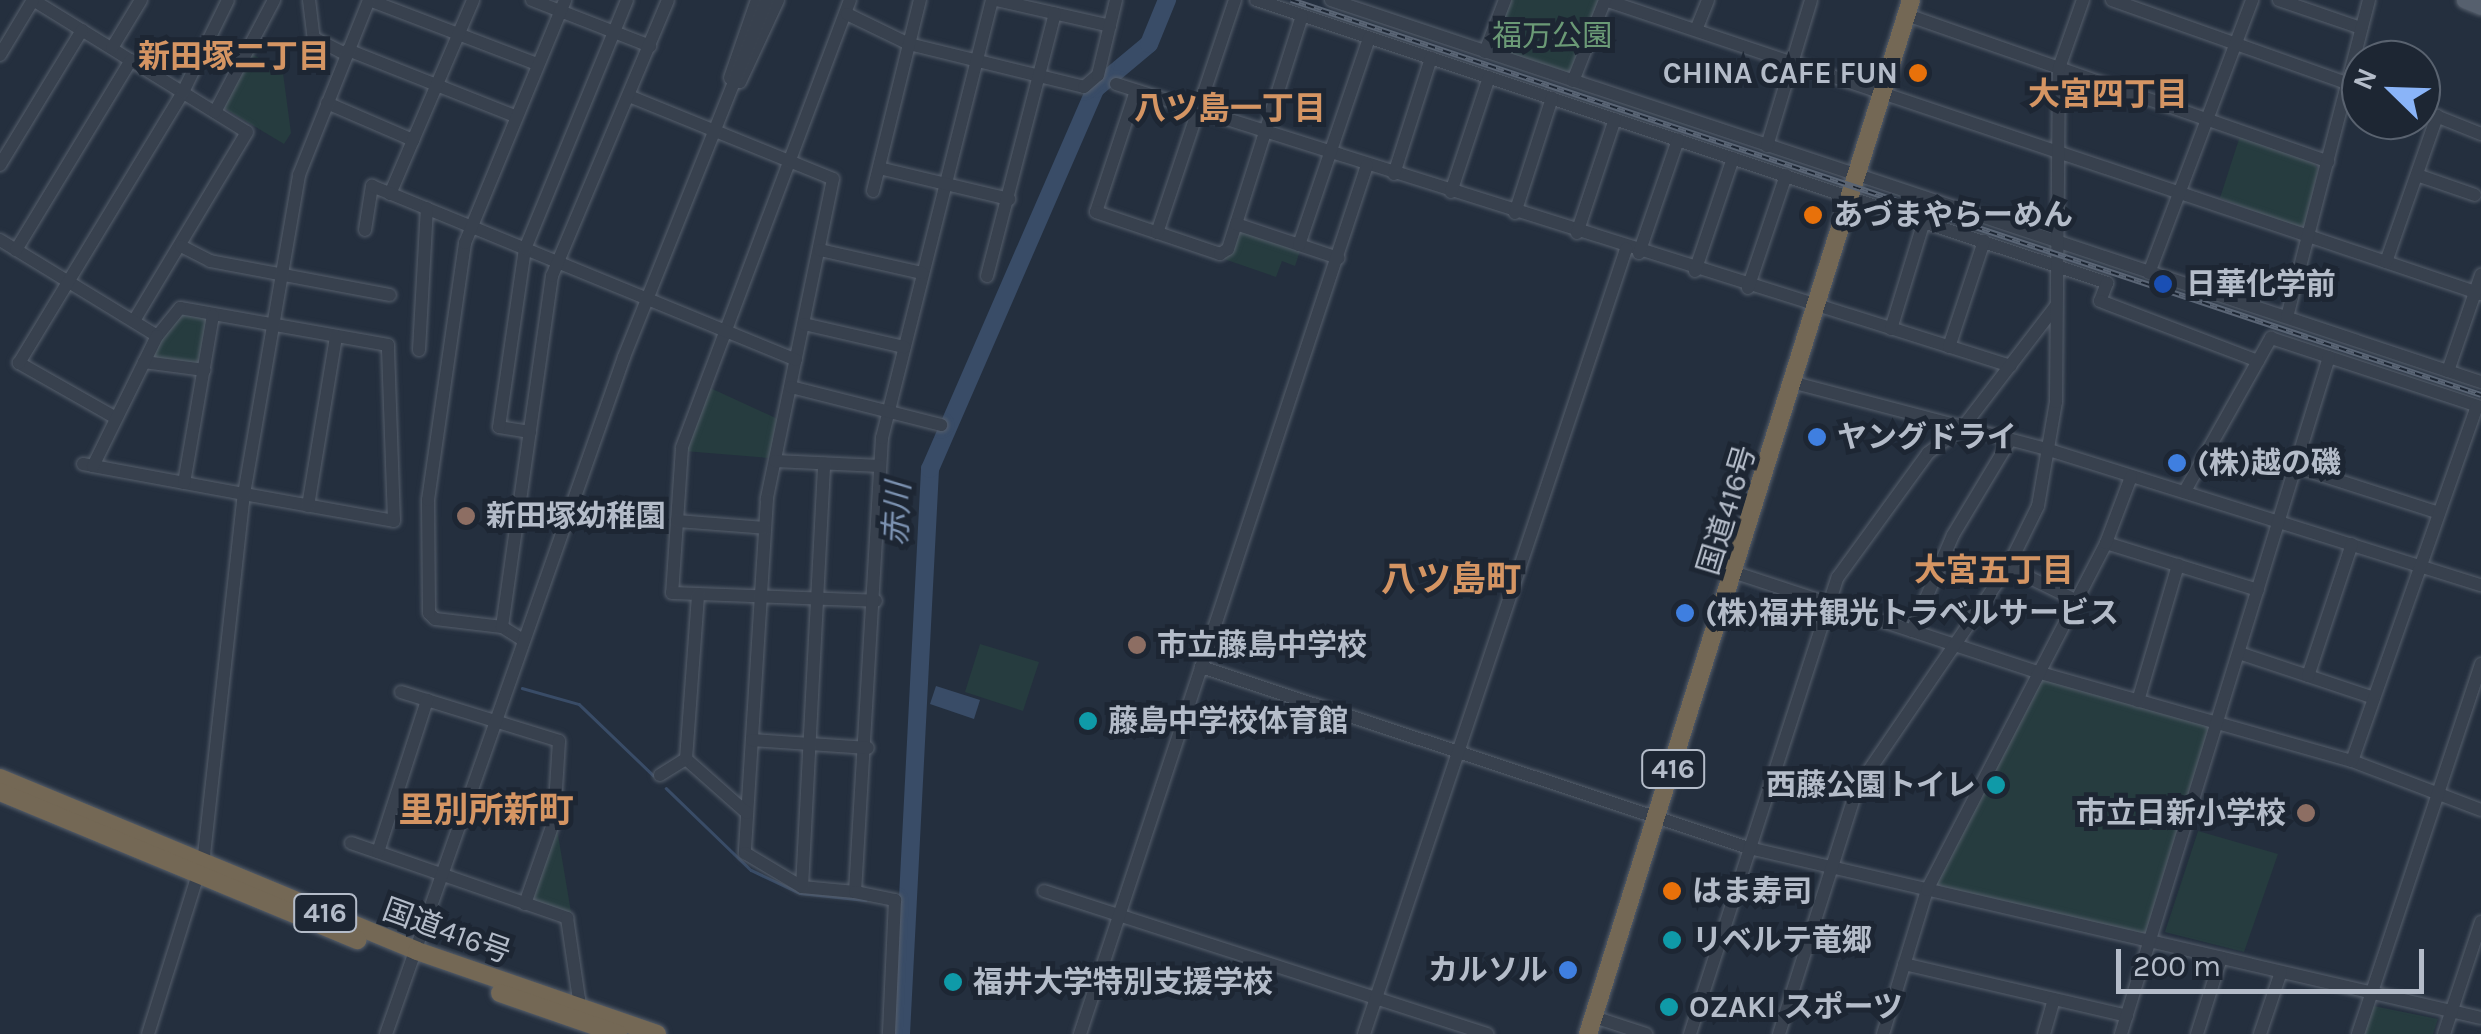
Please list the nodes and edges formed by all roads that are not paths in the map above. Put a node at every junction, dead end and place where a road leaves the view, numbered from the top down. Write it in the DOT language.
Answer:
graph roads {
  1 [pos="33,0"];
  2 [pos="141,0"];
  3 [pos="228,0"];
  4 [pos="274,0"];
  5 [pos="309,0"];
  6 [pos="369,0"];
  7 [pos="472,0"];
  8 [pos="532,0"];
  9 [pos="627,0"];
  10 [pos="668,0"];
  11 [pos="757,0"];
  12 [pos="767,0"];
  13 [pos="778,0"];
  14 [pos="920,0"];
  15 [pos="994,0"];
  16 [pos="1116,0"];
  17 [pos="1235,0"];
  18 [pos="1256,0"];
  19 [pos="1506,0"];
  20 [pos="1605,0"];
  21 [pos="1708,0"];
  22 [pos="1810,0"];
  23 [pos="2084,0"];
  24 [pos="2112,0"];
  25 [pos="2252,0"];
  26 [pos="2279,0"];
  27 [pos="2369,0"];
  28 [pos="2464,0"];
  29 [pos="1338,1"];
  30 [pos="563,6"];
  31 [pos="2481,6"];
  32 [pos="849,7"];
  33 [pos="1909,8"];
  34 [pos="1055,14"];
  35 [pos="1302,16"];
  36 [pos="1110,26"];
  37 [pos="2361,28"];
  38 [pos="82,30"];
  39 [pos="1696,30"];
  40 [pos="614,32"];
  41 [pos="458,34"];
  42 [pos="1370,38"];
  43 [pos="2360,40"];
  44 [pos="909,44"];
  45 [pos="2235,45"];
  46 [pos="650,46"];
  47 [pos="112,48"];
  48 [pos="347,52"];
  49 [pos="1485,52"];
  50 [pos="0,55"];
  51 [pos="1431,58"];
  52 [pos="132,60"];
  53 [pos="975,60"];
  54 [pos="1792,63"];
  55 [pos="537,64"];
  56 [pos="2059,68"];
  57 [pos="1039,76"];
  58 [pos="1489,77"];
  59 [pos="1573,81"];
  60 [pos="2341,82"];
  61 [pos="1116,84"];
  62 [pos="436,86"];
  63 [pos="1136,91"];
  64 [pos="183,92"];
  65 [pos="1884,94"];
  66 [pos="629,96"];
  67 [pos="1552,98"];
  68 [pos="726,100"];
  69 [pos="327,102"];
  70 [pos="1197,110"];
  71 [pos="215,112"];
  72 [pos="515,116"];
  73 [pos="2441,117"];
  74 [pos="1615,119"];
  75 [pos="2206,120"];
  76 [pos="2341,124"];
  77 [pos="714,132"];
  78 [pos="1266,132"];
  79 [pos="2481,134"];
  80 [pos="413,140"];
  81 [pos="1678,140"];
  82 [pos="2429,140"];
  83 [pos="1768,146"];
  84 [pos="2057,152"];
  85 [pos="1332,154"];
  86 [pos="1733,158"];
  87 [pos="2328,162"];
  88 [pos="792,163"];
  89 [pos="0,165"];
  90 [pos="1368,165"];
  91 [pos="879,168"];
  92 [pos="1394,174"];
  93 [pos="2417,174"];
  94 [pos="1786,175"];
  95 [pos="1860,176"];
  96 [pos="945,184"];
  97 [pos="873,191"];
  98 [pos="1452,192"];
  99 [pos="2178,193"];
  100 [pos="390,194"];
  101 [pos="2475,195"];
  102 [pos="1854,198"];
  103 [pos="1010,199"];
  104 [pos="427,208"];
  105 [pos="1515,213"];
  106 [pos="1924,221"];
  107 [pos="1236,224"];
  108 [pos="472,226"];
  109 [pos="365,230"];
  110 [pos="1157,233"];
  111 [pos="1577,233"];
  112 [pos="2308,237"];
  113 [pos="0,240"];
  114 [pos="1984,241"];
  115 [pos="2055,241"];
  116 [pos="1300,245"];
  117 [pos="181,246"];
  118 [pos="525,249"];
  119 [pos="16,250"];
  120 [pos="820,250"];
  121 [pos="1633,251"];
  122 [pos="1338,258"];
  123 [pos="2386,262"];
  124 [pos="560,264"];
  125 [pos="2056,265"];
  126 [pos="1694,270"];
  127 [pos="2149,272"];
  128 [pos="922,273"];
  129 [pos="281,274"];
  130 [pos="2481,275"];
  131 [pos="988,276"];
  132 [pos="67,282"];
  133 [pos="1748,288"];
  134 [pos="2478,293"];
  135 [pos="390,295"];
  136 [pos="646,300"];
  137 [pos="2056,306"];
  138 [pos="1817,310"];
  139 [pos="213,314"];
  140 [pos="2287,317"];
  141 [pos="134,321"];
  142 [pos="804,324"];
  143 [pos="273,326"];
  144 [pos="1890,330"];
  145 [pos="728,331"];
  146 [pos="157,336"];
  147 [pos="336,336"];
  148 [pos="904,346"];
  149 [pos="1949,347"];
  150 [pos="419,350"];
  151 [pos="2329,357"];
  152 [pos="796,360"];
  153 [pos="2258,361"];
  154 [pos="144,362"];
  155 [pos="2011,366"];
  156 [pos="204,370"];
  157 [pos="2448,371"];
  158 [pos="1795,382"];
  159 [pos="2481,382"];
  160 [pos="791,387"];
  161 [pos="2479,406"];
  162 [pos="887,411"];
  163 [pos="116,418"];
  164 [pos="941,425"];
  165 [pos="1963,427"];
  166 [pos="530,432"];
  167 [pos="2010,440"];
  168 [pos="2046,450"];
  169 [pos="775,461"];
  170 [pos="824,464"];
  171 [pos="880,466"];
  172 [pos="2296,467"];
  173 [pos="2131,476"];
  174 [pos="184,483"];
  175 [pos="2185,491"];
  176 [pos="244,494"];
  177 [pos="308,506"];
  178 [pos="2440,512"];
  179 [pos="2279,520"];
  180 [pos="677,521"];
  181 [pos="765,528"];
  182 [pos="2106,543"];
  183 [pos="2352,544"];
  184 [pos="2178,565"];
  185 [pos="2419,565"];
  186 [pos="2008,568"];
  187 [pos="1736,573"];
  188 [pos="2481,585"];
  189 [pos="2258,590"];
  190 [pos="698,594"];
  191 [pos="761,596"];
  192 [pos="817,598"];
  193 [pos="2076,600"];
  194 [pos="876,601"];
  195 [pos="1829,604"];
  196 [pos="502,627"];
  197 [pos="1912,631"];
  198 [pos="522,640"];
  199 [pos="1955,645"];
  200 [pos="2239,653"];
  201 [pos="2481,664"];
  202 [pos="1201,667"];
  203 [pos="2037,672"];
  204 [pos="2308,676"];
  205 [pos="401,692"];
  206 [pos="2374,698"];
  207 [pos="426,700"];
  208 [pos="2138,701"];
  209 [pos="494,721"];
  210 [pos="2217,723"];
  211 [pos="752,740"];
  212 [pos="809,743"];
  213 [pos="868,748"];
  214 [pos="1458,753"];
  215 [pos="686,759"];
  216 [pos="2352,761"];
  217 [pos="660,775"];
  218 [pos="0,778"];
  219 [pos="0,792"];
  220 [pos="2438,792"];
  221 [pos="2481,810"];
  222 [pos="747,813"];
  223 [pos="1657,819"];
  224 [pos="351,843"];
  225 [pos="1749,848"];
  226 [pos="378,852"];
  227 [pos="1832,867"];
  228 [pos="201,869"];
  229 [pos="442,874"];
  230 [pos="802,886"];
  231 [pos="1926,890"];
  232 [pos="1044,891"];
  233 [pos="855,892"];
  234 [pos="526,904"];
  235 [pos="1121,914"];
  236 [pos="2481,923"];
  237 [pos="2150,942"];
  238 [pos="414,956"];
  239 [pos="2221,958"];
  240 [pos="1904,964"];
  241 [pos="2281,972"];
  242 [pos="2371,992"];
  243 [pos="1376,997"];
  244 [pos="2054,1000"];
  245 [pos="574,1012"];
  246 [pos="2451,1012"];
  247 [pos="2127,1016"];
  248 [pos="2481,1018"];
  249 [pos="1591,1026"];
  250 [pos="1887,1033"];
  251 [pos="148,1034"];
  252 [pos="386,1034"];
  253 [pos="618,1034"];
  254 [pos="656,1034"];
  255 [pos="889,1034"];
  256 [pos="1080,1034"];
  257 [pos="1364,1034"];
  258 [pos="1487,1034"];
  259 [pos="1646,1034"];
  260 [pos="1690,1034"];
  261 [pos="1779,1034"];
  262 [pos="2044,1034"];
  263 [pos="2122,1034"];
  264 [pos="2197,1034"];
  265 [pos="2260,1034"];
  266 [pos="2358,1034"];
  267 [pos="2444,1034"];
  1 -- 38 [label="street"];
  1 -- 50 [label="street"];
  2 -- 47 [label="street"];
  3 -- 64 [label="street"];
  4 -- 71 [label="street"];
  5 -- 48 [label="street"];
  6 -- 41 [label="street"];
  6 -- 48 [label="street"];
  7 -- 41 [label="street"];
  8 -- 30 [label="street"];
  9 -- 40 [label="street"];
  10 -- 46 [label="street"];
  11 -- 68 [label="street"];
  12 -- 68 [label="street"];
  13 -- 68 [label="street"];
  14 -- 44 [label="street"];
  15 -- 34 [label="street"];
  15 -- 53 [label="street"];
  16 -- 36 [label="street"];
  17 -- 70 [label="street"];
  18 -- 35 [label="street"];
  19 -- 49 [label="street"];
  20 -- 39 [label="street"];
  20 -- 59 [label="street"];
  21 -- 39 [label="street"];
  22 -- 54 [label="street"];
  23 -- 56 [label="street"];
  24 -- 45 [label="street"];
  25 -- 45 [label="street"];
  26 -- 37 [label="street"];
  27 -- 37 [label="street"];
  28 -- 31 [label="main road"];
  29 -- 49 [label="street"];
  30 -- 40 [label="street"];
  30 -- 55 [label="street"];
  32 -- 44 [label="street"];
  32 -- 88 [label="street"];
  33 -- 56 [label="street"];
  33 -- 65 [label="highway, 国道416号 / 416"];
  34 -- 36 [label="street"];
  34 -- 57 [label="street"];
  35 -- 42 [label="street"];
  35 -- 78 [label="street"];
  36 -- 57 [label="street"];
  37 -- 43 [label="street"];
  38 -- 47 [label="street"];
  38 -- 89 [label="street"];
  39 -- 54 [label="street"];
  40 -- 46 [label="street"];
  40 -- 118 [label="street"];
  41 -- 55 [label="street"];
  41 -- 62 [label="street"];
  42 -- 51 [label="street"];
  42 -- 85 [label="street"];
  44 -- 53 [label="street"];
  44 -- 91 [label="street"];
  45 -- 60 [label="street"];
  45 -- 75 [label="street"];
  46 -- 66 [label="street"];
  47 -- 52 [label="street"];
  48 -- 62 [label="street"];
  48 -- 69 [label="street"];
  49 -- 59 [label="street"];
  51 -- 58 [label="street"];
  51 -- 92 [label="street"];
  52 -- 64 [label="street"];
  52 -- 119 [label="street"];
  53 -- 57 [label="street"];
  53 -- 96 [label="street"];
  54 -- 65 [label="street"];
  54 -- 83 [label="street"];
  55 -- 72 [label="street"];
  56 -- 75 [label="street"];
  56 -- 84 [label="street"];
  57 -- 103 [label="street"];
  58 -- 67 [label="street"];
  58 -- 98 [label="street"];
  59 -- 83 [label="street"];
  61 -- 63 [label="street"];
  62 -- 72 [label="street"];
  62 -- 80 [label="street"];
  63 -- 70 [label="street"];
  63 -- 110 [label="street"];
  64 -- 71 [label="street"];
  64 -- 132 [label="street"];
  65 -- 84 [label="street"];
  65 -- 95 [label="highway, 国道416号 / 416"];
  66 -- 77 [label="street"];
  66 -- 124 [label="street"];
  67 -- 74 [label="street"];
  67 -- 105 [label="street"];
  68 -- 77 [label="street"];
  69 -- 80 [label="street"];
  69 -- 129 [label="street"];
  70 -- 78 [label="street"];
  70 -- 110 [label="street"];
  71 -- 117 [label="street"];
  72 -- 108 [label="street"];
  73 -- 79 [label="street"];
  74 -- 81 [label="street"];
  74 -- 111 [label="street"];
  75 -- 87 [label="street"];
  75 -- 99 [label="street"];
  76 -- 87 [label="street"];
  77 -- 88 [label="street"];
  77 -- 136 [label="street"];
  78 -- 85 [label="street"];
  78 -- 107 [label="street"];
  80 -- 100 [label="street"];
  81 -- 86 [label="street"];
  81 -- 121 [label="street"];
  82 -- 93 [label="street"];
  83 -- 95 [label="street"];
  84 -- 99 [label="street"];
  84 -- 115 [label="street"];
  85 -- 90 [label="street"];
  85 -- 116 [label="street"];
  86 -- 94 [label="street"];
  86 -- 126 [label="street"];
  87 -- 112 [label="street"];
  88 -- 120 [label="street"];
  88 -- 145 [label="street"];
  90 -- 92 [label="street"];
  90 -- 122 [label="street"];
  91 -- 96 [label="street"];
  91 -- 97 [label="street"];
  92 -- 98 [label="street"];
  93 -- 101 [label="street"];
  93 -- 123 [label="street"];
  94 -- 102 [label="street"];
  94 -- 133 [label="street"];
  95 -- 102 [label="highway, 国道416号 / 416"];
  95 -- 115 [label="street"];
  96 -- 103 [label="street"];
  96 -- 128 [label="street"];
  98 -- 105 [label="street"];
  99 -- 112 [label="street"];
  99 -- 127 [label="street"];
  100 -- 104 [label="street"];
  100 -- 109 [label="street"];
  102 -- 106 [label="street"];
  102 -- 138 [label="highway, 国道416号 / 416"];
  103 -- 131 [label="street"];
  104 -- 108 [label="street"];
  104 -- 150 [label="street"];
  105 -- 111 [label="street"];
  106 -- 114 [label="street"];
  106 -- 144 [label="street"];
  107 -- 110 [label="street"];
  107 -- 116 [label="street"];
  108 -- 118 [label="street"];
  108 -- 196 [label="street"];
  111 -- 121 [label="street"];
  112 -- 123 [label="street"];
  112 -- 140 [label="street"];
  113 -- 119 [label="street"];
  114 -- 125 [label="street"];
  114 -- 149 [label="street"];
  115 -- 125 [label="street"];
  115 -- 127 [label="street"];
  116 -- 122 [label="street"];
  117 -- 129 [label="street"];
  117 -- 141 [label="street"];
  118 -- 124 [label="street"];
  118 -- 166 [label="street"];
  119 -- 132 [label="street"];
  120 -- 128 [label="street"];
  120 -- 142 [label="street"];
  121 -- 126 [label="street"];
  121 -- 214 [label="street"];
  122 -- 202 [label="street"];
  123 -- 134 [label="street"];
  124 -- 136 [label="street"];
  124 -- 166 [label="street"];
  125 -- 137 [label="street"];
  125 -- 153 [label="street"];
  126 -- 133 [label="street"];
  127 -- 140 [label="street"];
  128 -- 148 [label="street"];
  129 -- 135 [label="street"];
  129 -- 143 [label="street"];
  130 -- 134 [label="street"];
  132 -- 141 [label="street"];
  132 -- 163 [label="street"];
  133 -- 138 [label="street"];
  134 -- 157 [label="street"];
  136 -- 145 [label="street"];
  136 -- 198 [label="street"];
  137 -- 155 [label="street"];
  137 -- 168 [label="street"];
  138 -- 144 [label="street"];
  138 -- 158 [label="highway, 国道416号 / 416"];
  139 -- 143 [label="street"];
  139 -- 146 [label="street"];
  139 -- 156 [label="street"];
  140 -- 157 [label="street"];
  141 -- 146 [label="street"];
  142 -- 148 [label="street"];
  142 -- 152 [label="street"];
  143 -- 147 [label="street"];
  143 -- 176 [label="street"];
  144 -- 149 [label="street"];
  145 -- 152 [label="street"];
  145 -- 180 [label="street"];
  146 -- 154 [label="street"];
  147 -- 177 [label="street"];
  147 -- 177 [label="street"];
  148 -- 162 [label="street"];
  149 -- 155 [label="street"];
  151 -- 153 [label="street"];
  151 -- 161 [label="street"];
  151 -- 172 [label="street"];
  152 -- 160 [label="street"];
  153 -- 175 [label="street"];
  154 -- 156 [label="street"];
  154 -- 163 [label="street"];
  155 -- 165 [label="street"];
  156 -- 174 [label="street"];
  157 -- 159 [label="street"];
  158 -- 165 [label="street"];
  158 -- 187 [label="highway, 国道416号 / 416"];
  160 -- 162 [label="street"];
  160 -- 169 [label="street"];
  161 -- 178 [label="street"];
  162 -- 164 [label="street"];
  162 -- 171 [label="street"];
  163 -- 174 [label="street"];
  165 -- 167 [label="street"];
  165 -- 195 [label="street"];
  166 -- 196 [label="street"];
  167 -- 168 [label="street"];
  167 -- 197 [label="street"];
  168 -- 173 [label="street"];
  168 -- 186 [label="street"];
  169 -- 170 [label="street"];
  169 -- 181 [label="street"];
  170 -- 171 [label="street"];
  170 -- 192 [label="street"];
  171 -- 194 [label="street"];
  172 -- 178 [label="street"];
  172 -- 179 [label="street"];
  173 -- 175 [label="street"];
  173 -- 182 [label="street"];
  174 -- 176 [label="street"];
  175 -- 179 [label="street"];
  176 -- 177 [label="street"];
  176 -- 228 [label="street"];
  178 -- 185 [label="street"];
  179 -- 183 [label="street"];
  179 -- 189 [label="street"];
  180 -- 181 [label="street"];
  180 -- 190 [label="street"];
  181 -- 191 [label="street"];
  182 -- 184 [label="street"];
  182 -- 193 [label="street"];
  183 -- 185 [label="street"];
  183 -- 204 [label="street"];
  184 -- 189 [label="street"];
  184 -- 208 [label="street"];
  185 -- 188 [label="street"];
  185 -- 206 [label="street"];
  186 -- 193 [label="street"];
  186 -- 199 [label="street"];
  187 -- 195 [label="street"];
  187 -- 223 [label="highway, 国道416号 / 416"];
  189 -- 200 [label="street"];
  190 -- 191 [label="street"];
  190 -- 215 [label="street"];
  191 -- 192 [label="street"];
  191 -- 211 [label="street"];
  192 -- 194 [label="street"];
  192 -- 212 [label="street"];
  193 -- 203 [label="street"];
  194 -- 213 [label="street"];
  195 -- 197 [label="street"];
  195 -- 225 [label="street"];
  196 -- 198 [label="street"];
  197 -- 199 [label="street"];
  198 -- 209 [label="street"];
  199 -- 203 [label="street"];
  199 -- 227 [label="street"];
  200 -- 204 [label="street"];
  200 -- 210 [label="street"];
  201 -- 220 [label="street"];
  202 -- 214 [label="street"];
  202 -- 235 [label="street"];
  203 -- 208 [label="street"];
  203 -- 231 [label="street"];
  204 -- 206 [label="street"];
  205 -- 207 [label="street"];
  206 -- 216 [label="street"];
  207 -- 209 [label="street"];
  207 -- 226 [label="street"];
  208 -- 210 [label="street"];
  209 -- 229 [label="street"];
  209 -- 234 [label="street"];
  210 -- 216 [label="street"];
  210 -- 237 [label="street"];
  211 -- 212 [label="street"];
  211 -- 222 [label="street"];
  212 -- 213 [label="street"];
  212 -- 230 [label="street"];
  213 -- 233 [label="street"];
  214 -- 223 [label="street"];
  214 -- 243 [label="street"];
  215 -- 217 [label="street"];
  215 -- 222 [label="street"];
  216 -- 220 [label="street"];
  218 -- 228 [label="highway, 国道416号 / 416"];
  219 -- 228 [label="highway, 国道416号 / 416"];
  220 -- 221 [label="street"];
  220 -- 242 [label="street"];
  222 -- 230 [label="street"];
  223 -- 225 [label="street"];
  223 -- 249 [label="highway, 国道416号 / 416"];
  224 -- 226 [label="street"];
  225 -- 227 [label="street"];
  225 -- 260 [label="street"];
  226 -- 229 [label="street"];
  227 -- 231 [label="street"];
  227 -- 261 [label="street"];
  228 -- 238 [label="highway, 国道416号 / 416"];
  228 -- 251 [label="street"];
  229 -- 234 [label="street"];
  229 -- 238 [label="street"];
  230 -- 233 [label="street"];
  231 -- 237 [label="street"];
  231 -- 240 [label="street"];
  232 -- 235 [label="street"];
  233 -- 255 [label="street"];
  234 -- 245 [label="street"];
  235 -- 243 [label="street"];
  235 -- 256 [label="street"];
  236 -- 246 [label="street"];
  237 -- 239 [label="street"];
  237 -- 247 [label="street"];
  238 -- 245 [label="highway, 国道416号 / 416"];
  238 -- 252 [label="street"];
  239 -- 241 [label="street"];
  239 -- 264 [label="street"];
  240 -- 244 [label="street"];
  240 -- 250 [label="street"];
  241 -- 242 [label="street"];
  241 -- 265 [label="street"];
  242 -- 246 [label="street"];
  242 -- 266 [label="street"];
  243 -- 257 [label="street"];
  243 -- 258 [label="street"];
  244 -- 247 [label="street"];
  244 -- 262 [label="street"];
  245 -- 253 [label="highway, 国道416号 / 416"];
  245 -- 254 [label="highway, 国道416号 / 416"];
  246 -- 248 [label="street"];
  246 -- 267 [label="street"];
  247 -- 263 [label="street"];
  249 -- 259 [label="street"];
}
